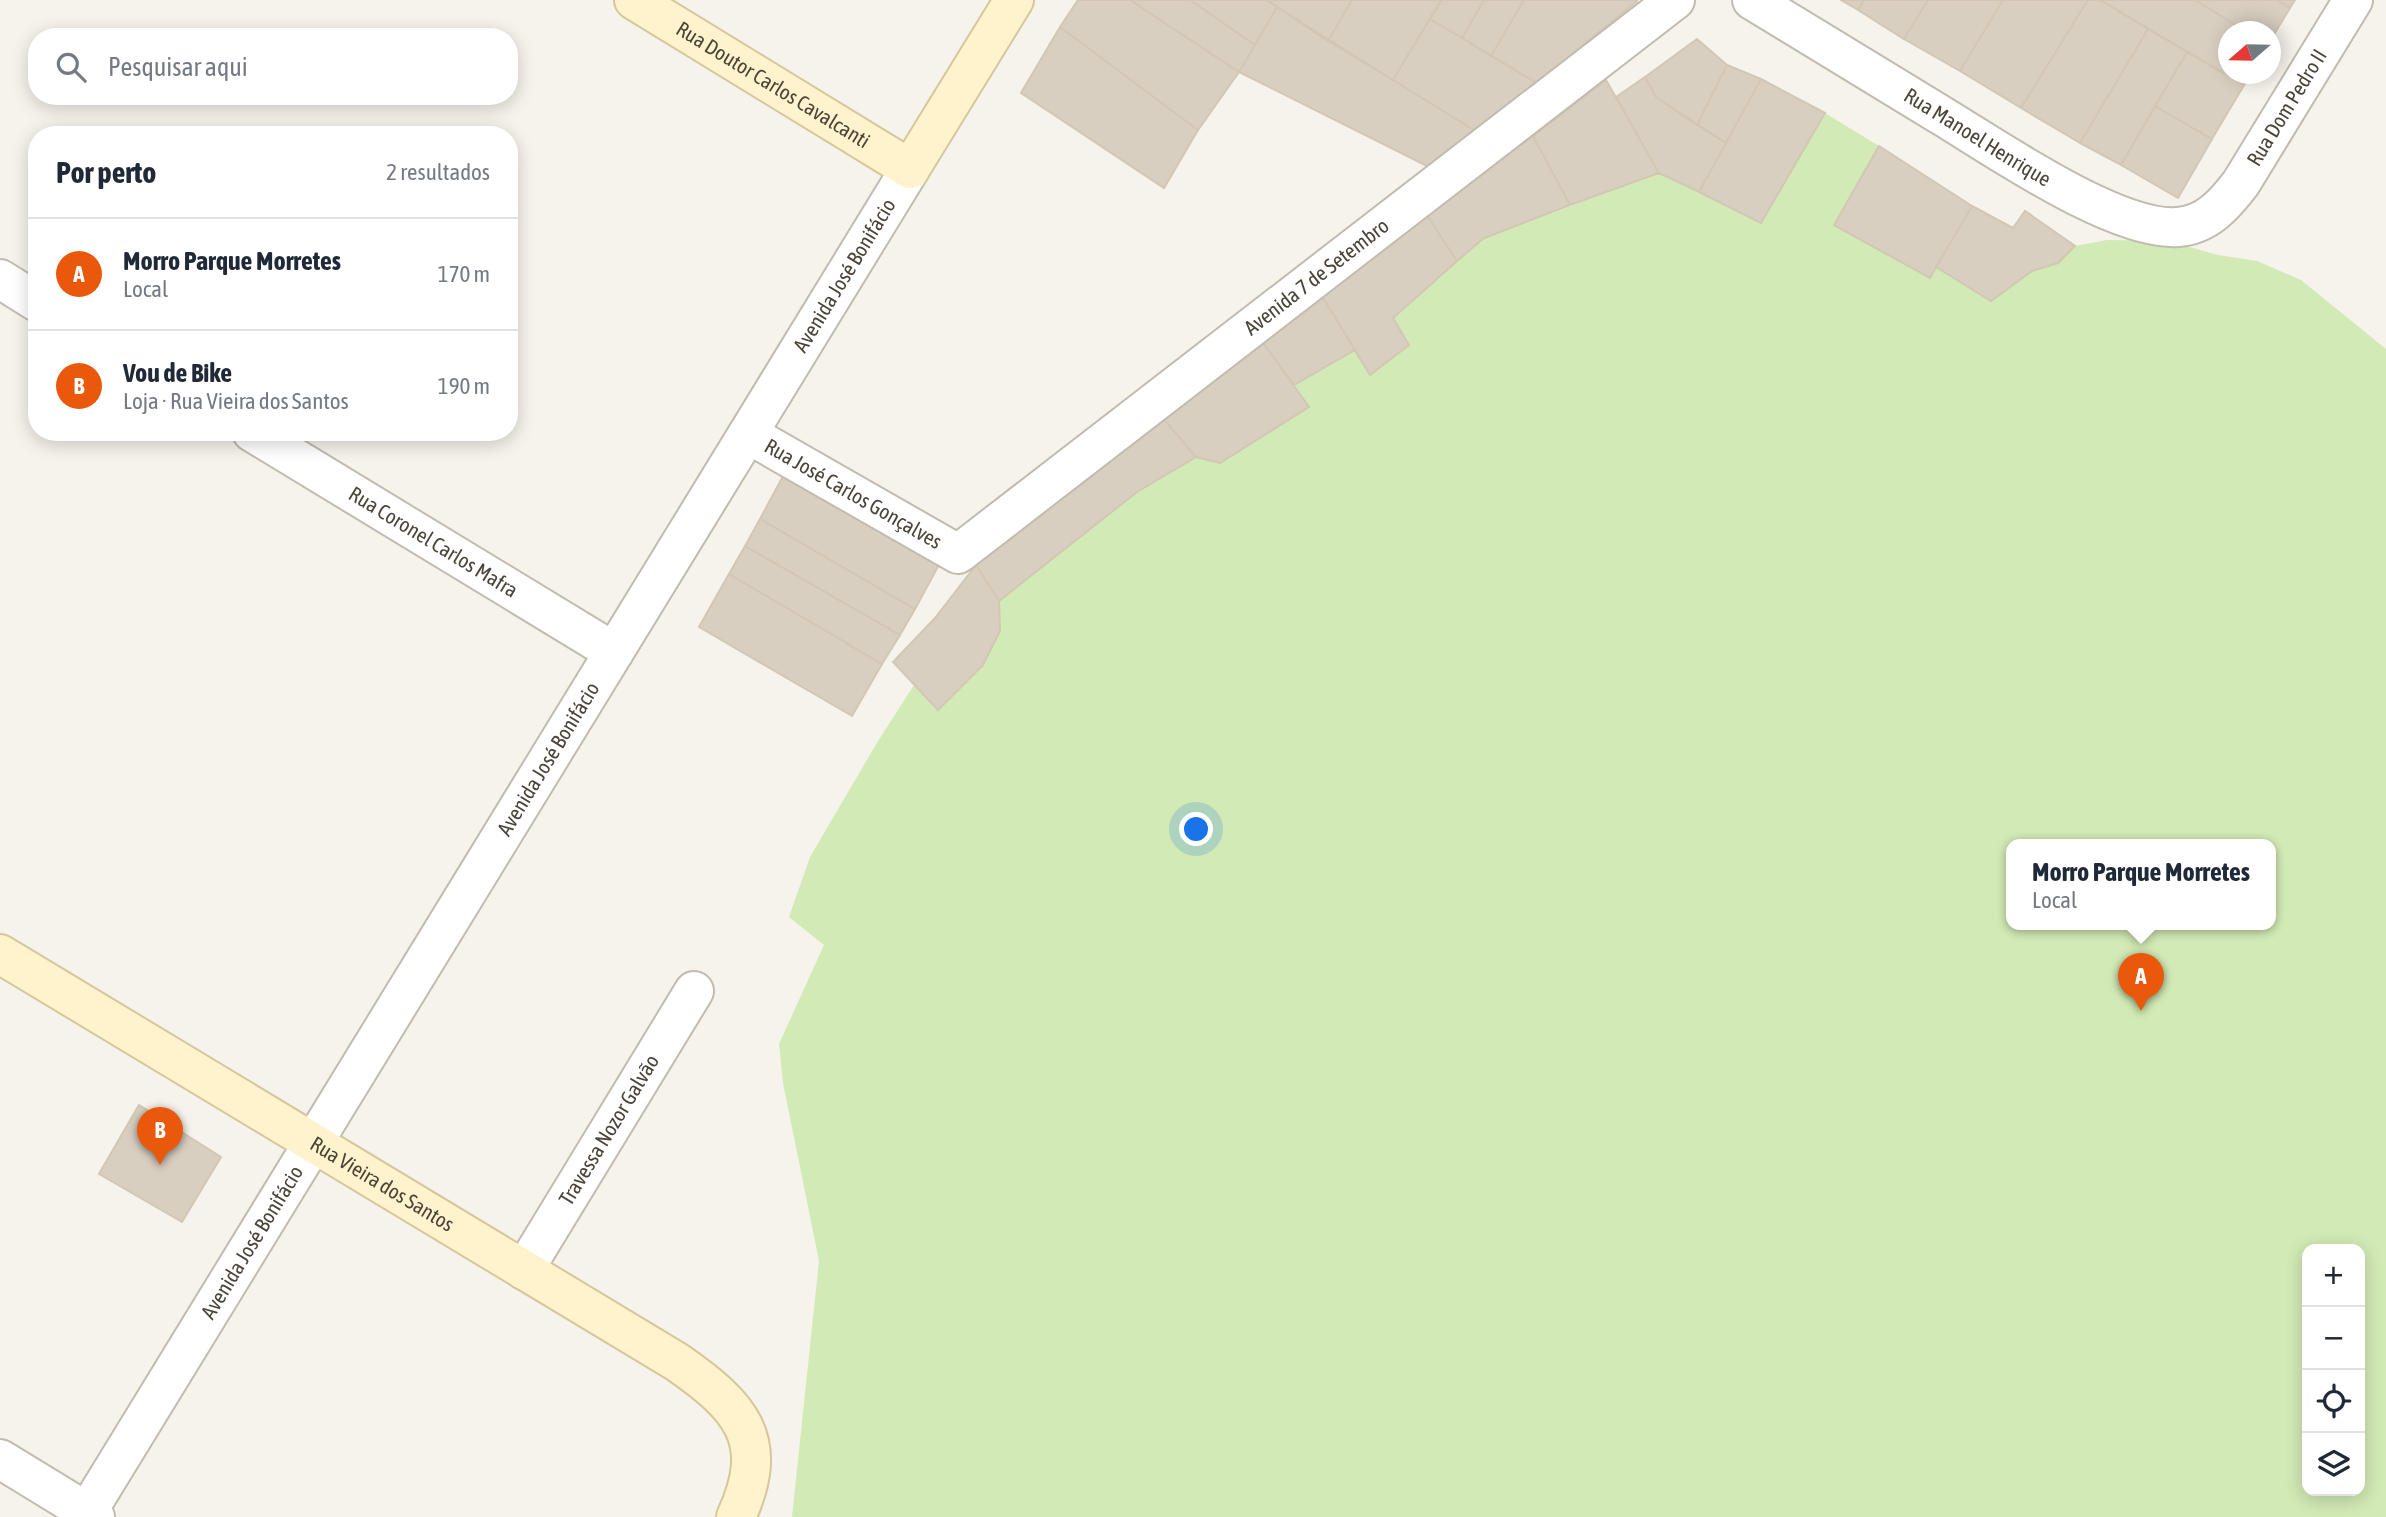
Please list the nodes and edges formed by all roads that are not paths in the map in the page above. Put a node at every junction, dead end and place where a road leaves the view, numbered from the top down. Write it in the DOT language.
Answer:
graph roads {
  1 [pos="634,0"];
  2 [pos="1014,0"];
  3 [pos="1675,0"];
  4 [pos="1752,0"];
  5 [pos="2353,0"];
  6 [pos="910,169"];
  7 [pos="2216,211"];
  8 [pos="0,279"];
  9 [pos="28,296"];
  10 [pos="748,434"];
  11 [pos="267,441"];
  12 [pos="958,554"];
  13 [pos="614,652"];
  14 [pos="0,954"];
  15 [pos="694,990"];
  16 [pos="313,1143"];
  17 [pos="524,1270"];
  18 [pos="0,1459"];
  19 [pos="89,1515"];
  20 [pos="736,1517"];
  1 -- 6 [label="main road, Rua Doutor Carlos Cavalcanti"];
  2 -- 6 [label="main road, Avenida José Bonifácio"];
  3 -- 12 [label="street, Avenida 7 de Setembro"];
  4 -- 7 [label="street, Rua Manoel Henrique"];
  5 -- 7 [label="street, Rua Dom Pedro II"];
  6 -- 10 [label="street, Avenida José Bonifácio"];
  8 -- 9 [label="street"];
  10 -- 12 [label="street, Rua José Carlos Gonçalves"];
  10 -- 13 [label="street, Avenida José Bonifácio"];
  11 -- 13 [label="street, Rua Coronel Carlos Mafra"];
  13 -- 16 [label="street, Avenida José Bonifácio"];
  14 -- 16 [label="main road, Rua Vieira dos Santos"];
  15 -- 17 [label="street, Travessa Nozor Galvão"];
  16 -- 17 [label="main road, Rua Vieira dos Santos"];
  16 -- 19 [label="street, Avenida José Bonifácio"];
  17 -- 20 [label="main road, Rua Vieira dos Santos"];
  18 -- 19 [label="street"];
}
